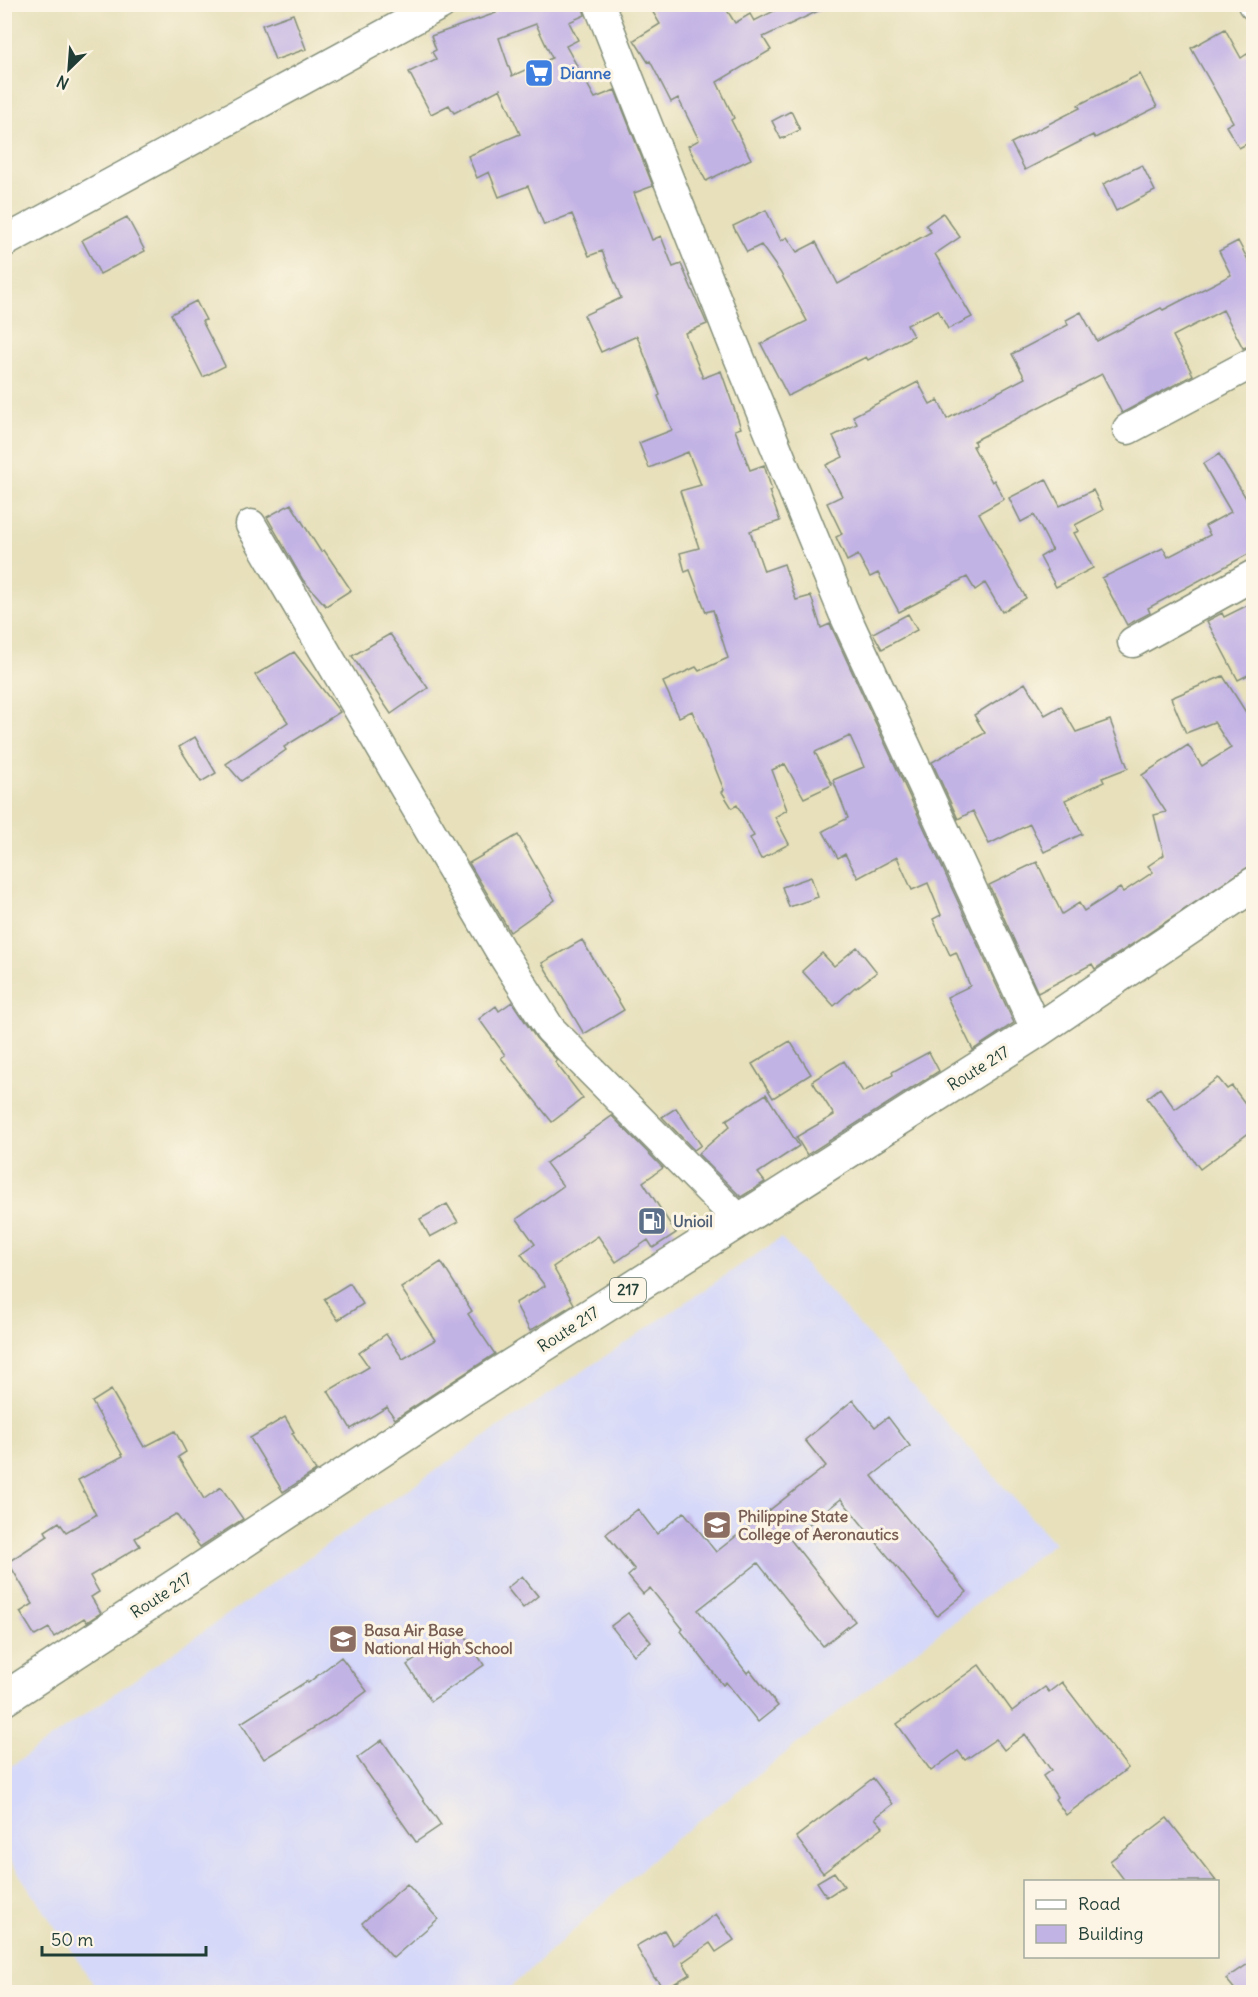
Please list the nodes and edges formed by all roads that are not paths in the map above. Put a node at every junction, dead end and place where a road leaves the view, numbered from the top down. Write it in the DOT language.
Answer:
graph roads {
  1 [pos="441,4"];
  2 [pos="599,4"];
  3 [pos="4,242"];
  4 [pos="1254,362"];
  5 [pos="1128,429"];
  6 [pos="250,525"];
  7 [pos="1254,575"];
  8 [pos="1133,642"];
  9 [pos="1254,884"];
  10 [pos="1037,1031"];
  11 [pos="739,1220"];
  12 [pos="4,1699"];
  1 -- 3 [label="street"];
  2 -- 10 [label="street"];
  4 -- 5 [label="street"];
  6 -- 11 [label="street"];
  7 -- 8 [label="street"];
  9 -- 10 [label="main road, Route 217 / 217"];
  10 -- 11 [label="main road, Route 217 / 217"];
  11 -- 12 [label="main road, Route 217 / 217"];
}
